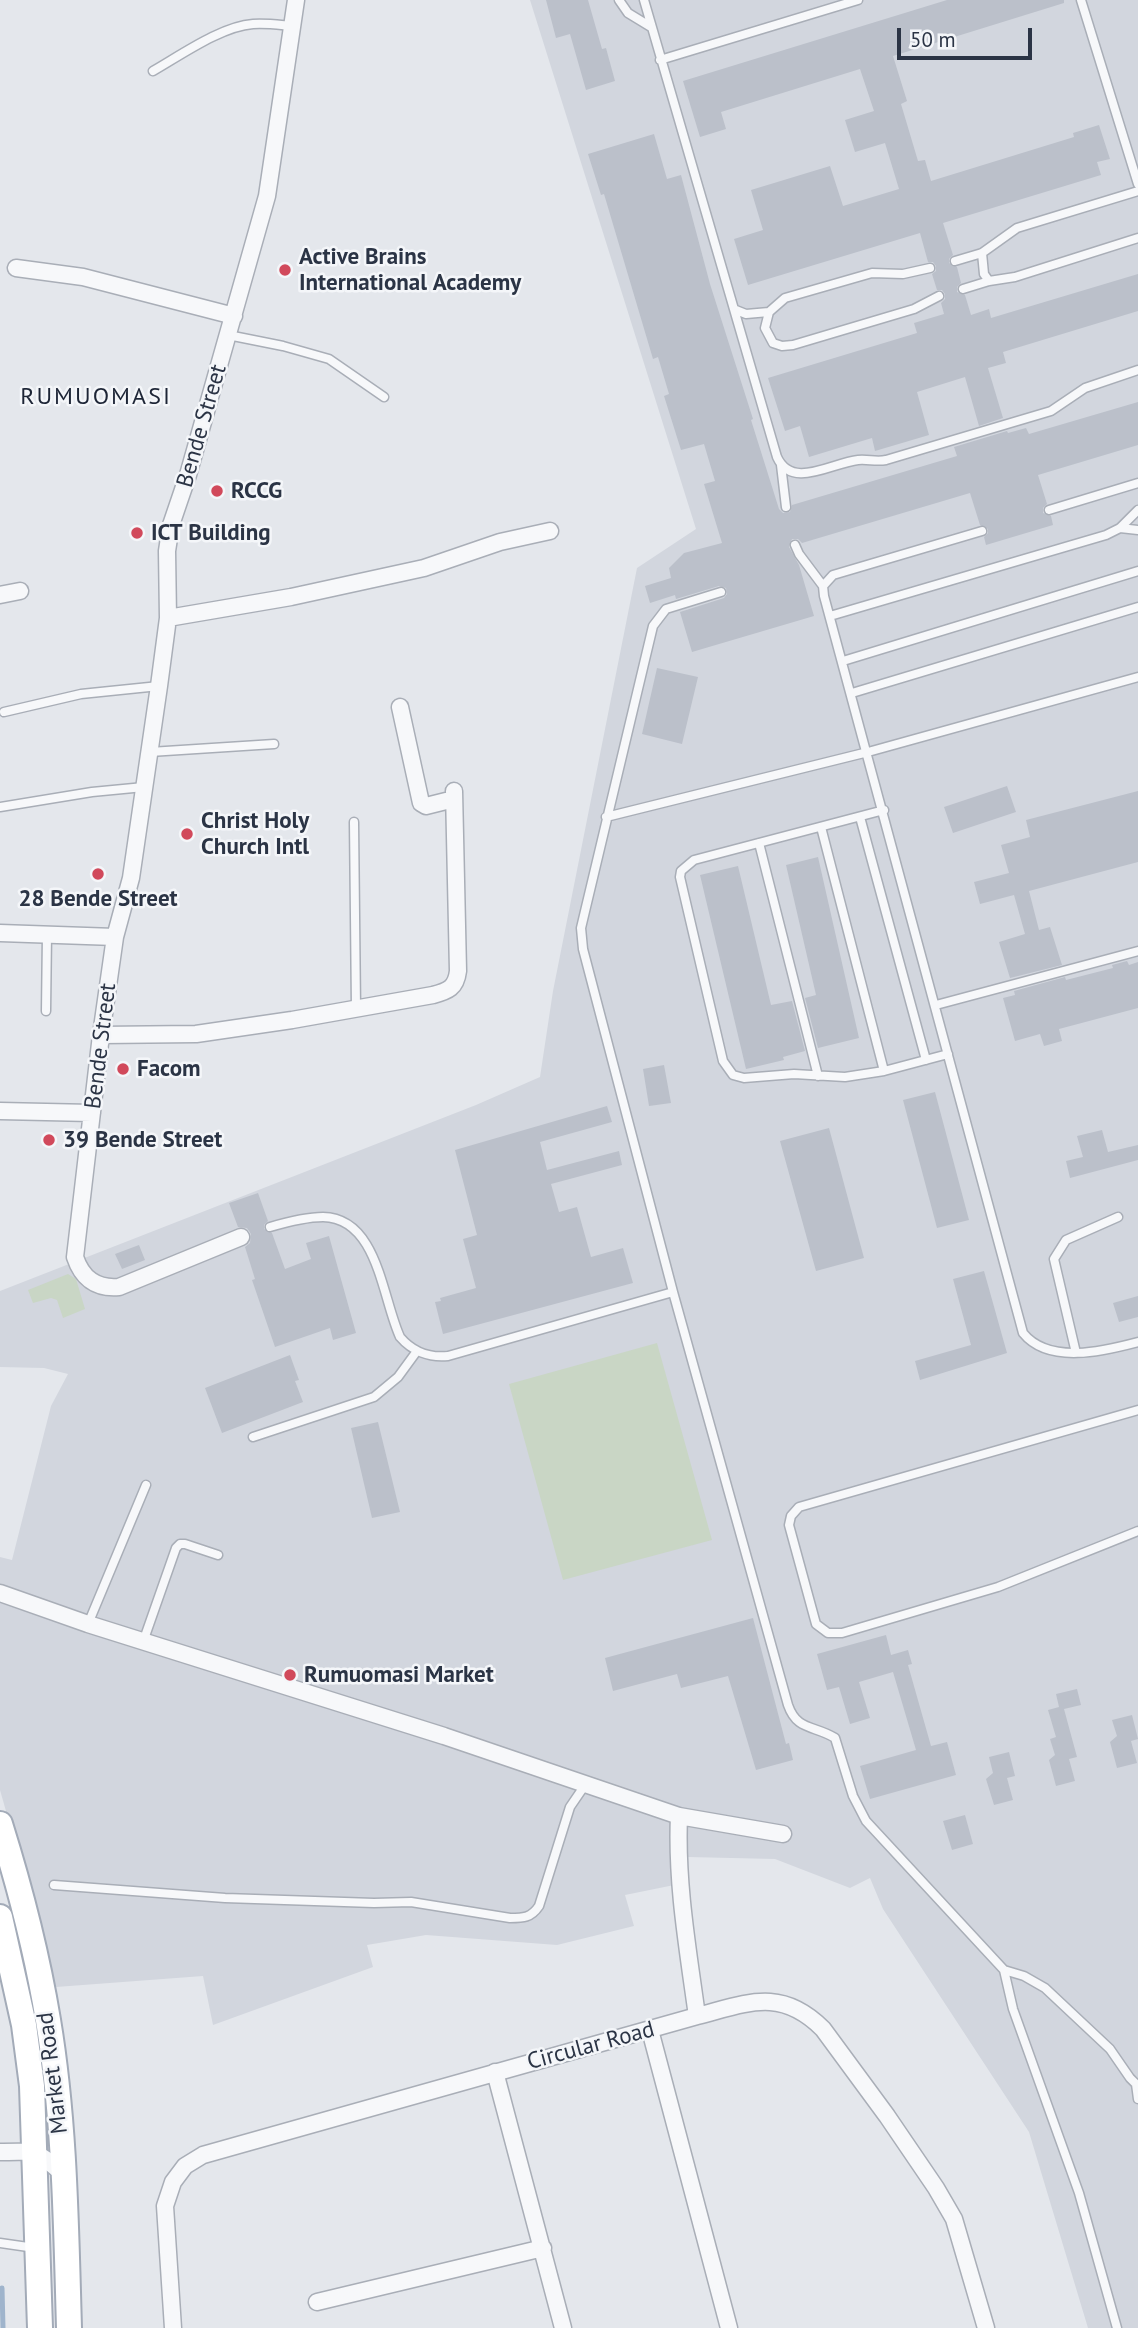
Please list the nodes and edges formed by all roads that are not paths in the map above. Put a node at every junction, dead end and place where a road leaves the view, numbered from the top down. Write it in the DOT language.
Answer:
graph roads {
  1 [pos="296,0"];
  2 [pos="619,0"];
  3 [pos="644,0"];
  4 [pos="858,0"];
  5 [pos="1080,0"];
  6 [pos="292,26"];
  7 [pos="651,27"];
  8 [pos="660,60"];
  9 [pos="153,71"];
  10 [pos="1138,184"];
  11 [pos="1138,191"];
  12 [pos="1138,238"];
  13 [pos="982,253"];
  14 [pos="955,261"];
  15 [pos="16,268"];
  16 [pos="930,268"];
  17 [pos="989,281"];
  18 [pos="963,289"];
  19 [pos="939,296"];
  20 [pos="736,310"];
  21 [pos="769,312"];
  22 [pos="234,316"];
  23 [pos="228,335"];
  24 [pos="1138,370"];
  25 [pos="384,397"];
  26 [pos="781,465"];
  27 [pos="1138,483"];
  28 [pos="786,507"];
  29 [pos="1049,510"];
  30 [pos="1138,510"];
  31 [pos="1120,528"];
  32 [pos="1138,530"];
  33 [pos="550,531"];
  34 [pos="982,531"];
  35 [pos="795,545"];
  36 [pos="1138,571"];
  37 [pos="823,586"];
  38 [pos="20,591"];
  39 [pos="722,592"];
  40 [pos="0,595"];
  41 [pos="1138,607"];
  42 [pos="830,616"];
  43 [pos="167,618"];
  44 [pos="843,661"];
  45 [pos="1138,677"];
  46 [pos="159,687"];
  47 [pos="852,694"];
  48 [pos="400,708"];
  49 [pos="4,712"];
  50 [pos="274,744"];
  51 [pos="150,752"];
  52 [pos="868,752"];
  53 [pos="145,787"];
  54 [pos="0,807"];
  55 [pos="884,810"];
  56 [pos="606,817"];
  57 [pos="860,817"];
  58 [pos="354,822"];
  59 [pos="821,827"];
  60 [pos="759,843"];
  61 [pos="0,933"];
  62 [pos="47,934"];
  63 [pos="115,937"];
  64 [pos="1138,951"];
  65 [pos="936,1005"];
  66 [pos="356,1009"];
  67 [pos="46,1011"];
  68 [pos="101,1035"];
  69 [pos="948,1054"];
  70 [pos="926,1060"];
  71 [pos="884,1071"];
  72 [pos="818,1076"];
  73 [pos="0,1111"];
  74 [pos="92,1113"];
  75 [pos="1118,1217"];
  76 [pos="270,1227"];
  77 [pos="241,1237"];
  78 [pos="673,1292"];
  79 [pos="1138,1342"];
  80 [pos="417,1352"];
  81 [pos="1076,1353"];
  82 [pos="1138,1410"];
  83 [pos="253,1437"];
  84 [pos="146,1485"];
  85 [pos="1138,1531"];
  86 [pos="218,1555"];
  87 [pos="0,1593"];
  88 [pos="88,1624"];
  89 [pos="143,1642"];
  90 [pos="585,1785"];
  91 [pos="679,1816"];
  92 [pos="0,1824"];
  93 [pos="783,1834"];
  94 [pos="54,1885"];
  95 [pos="0,1917"];
  96 [pos="1004,1970"];
  97 [pos="697,2016"];
  98 [pos="650,2030"];
  99 [pos="495,2072"];
  100 [pos="1137,2085"];
  101 [pos="1138,2099"];
  102 [pos="33,2151"];
  103 [pos="0,2152"];
  104 [pos="65,2176"];
  105 [pos="0,2243"];
  106 [pos="543,2248"];
  107 [pos="39,2249"];
  108 [pos="317,2302"];
  109 [pos="40,2328"];
  110 [pos="69,2328"];
  111 [pos="173,2328"];
  112 [pos="563,2328"];
  113 [pos="729,2328"];
  114 [pos="986,2328"];
  115 [pos="1116,2328"];
  1 -- 6 [label="street, Bende Street"];
  2 -- 7 [label="lane"];
  3 -- 7 [label="lane"];
  4 -- 8 [label="lane"];
  5 -- 10 [label="lane"];
  6 -- 9 [label="lane"];
  6 -- 22 [label="street, Bende Street"];
  7 -- 8 [label="lane"];
  8 -- 20 [label="lane"];
  11 -- 13 [label="lane"];
  12 -- 17 [label="lane"];
  13 -- 14 [label="lane"];
  13 -- 17 [label="lane"];
  15 -- 22 [label="street"];
  16 -- 21 [label="lane"];
  17 -- 18 [label="lane"];
  19 -- 21 [label="lane"];
  20 -- 21 [label="lane"];
  20 -- 26 [label="lane"];
  22 -- 23 [label="street, Bende Street"];
  23 -- 25 [label="lane"];
  23 -- 43 [label="street, Bende Street"];
  24 -- 26 [label="lane"];
  26 -- 28 [label="lane"];
  27 -- 29 [label="lane"];
  30 -- 31 [label="lane"];
  31 -- 32 [label="lane"];
  31 -- 42 [label="lane"];
  33 -- 43 [label="street"];
  34 -- 37 [label="lane"];
  35 -- 37 [label="lane"];
  36 -- 44 [label="lane"];
  37 -- 42 [label="lane"];
  38 -- 40 [label="street"];
  39 -- 56 [label="lane"];
  41 -- 47 [label="lane"];
  42 -- 44 [label="lane"];
  43 -- 46 [label="street, Bende Street"];
  44 -- 47 [label="lane"];
  45 -- 52 [label="lane"];
  46 -- 49 [label="lane"];
  46 -- 51 [label="street, Bende Street"];
  47 -- 52 [label="lane"];
  48 -- 66 [label="street"];
  50 -- 51 [label="lane"];
  51 -- 53 [label="street, Bende Street"];
  52 -- 55 [label="lane"];
  52 -- 56 [label="lane"];
  53 -- 54 [label="lane"];
  53 -- 63 [label="street, Bende Street"];
  55 -- 57 [label="lane"];
  55 -- 65 [label="lane"];
  56 -- 78 [label="lane"];
  57 -- 59 [label="lane"];
  57 -- 70 [label="lane"];
  58 -- 66 [label="lane"];
  59 -- 60 [label="lane"];
  59 -- 71 [label="lane"];
  60 -- 72 [label="lane"];
  60 -- 72 [label="lane"];
  61 -- 62 [label="street"];
  62 -- 63 [label="street"];
  62 -- 67 [label="lane"];
  63 -- 68 [label="street, Bende Street"];
  64 -- 65 [label="lane"];
  65 -- 69 [label="lane"];
  66 -- 68 [label="street"];
  68 -- 74 [label="street, Bende Street"];
  69 -- 70 [label="lane"];
  69 -- 81 [label="lane"];
  70 -- 71 [label="lane"];
  71 -- 72 [label="lane"];
  73 -- 74 [label="street"];
  74 -- 77 [label="street, Bende Street"];
  75 -- 81 [label="lane"];
  76 -- 80 [label="lane"];
  78 -- 80 [label="lane"];
  78 -- 96 [label="lane"];
  79 -- 81 [label="lane"];
  80 -- 83 [label="lane"];
  82 -- 85 [label="lane"];
  84 -- 88 [label="lane"];
  86 -- 89 [label="lane"];
  87 -- 88 [label="street"];
  88 -- 89 [label="street"];
  89 -- 90 [label="street"];
  90 -- 91 [label="street"];
  90 -- 94 [label="lane"];
  91 -- 93 [label="street"];
  91 -- 97 [label="street"];
  92 -- 104 [label="main road, Market Road"];
  95 -- 102 [label="main road, Market Road"];
  96 -- 100 [label="lane"];
  96 -- 115 [label="lane"];
  97 -- 98 [label="street, Circular Road"];
  97 -- 114 [label="street, Circular Road"];
  98 -- 99 [label="street, Circular Road"];
  98 -- 113 [label="street"];
  99 -- 106 [label="street"];
  99 -- 111 [label="street, Circular Road"];
  100 -- 101 [label="lane"];
  102 -- 103 [label="street"];
  102 -- 104 [label="street"];
  102 -- 107 [label="main road, Market Road"];
  104 -- 110 [label="main road, Market Road"];
  105 -- 107 [label="lane"];
  106 -- 108 [label="street"];
  106 -- 112 [label="street"];
  107 -- 109 [label="main road, Market Road"];
}
